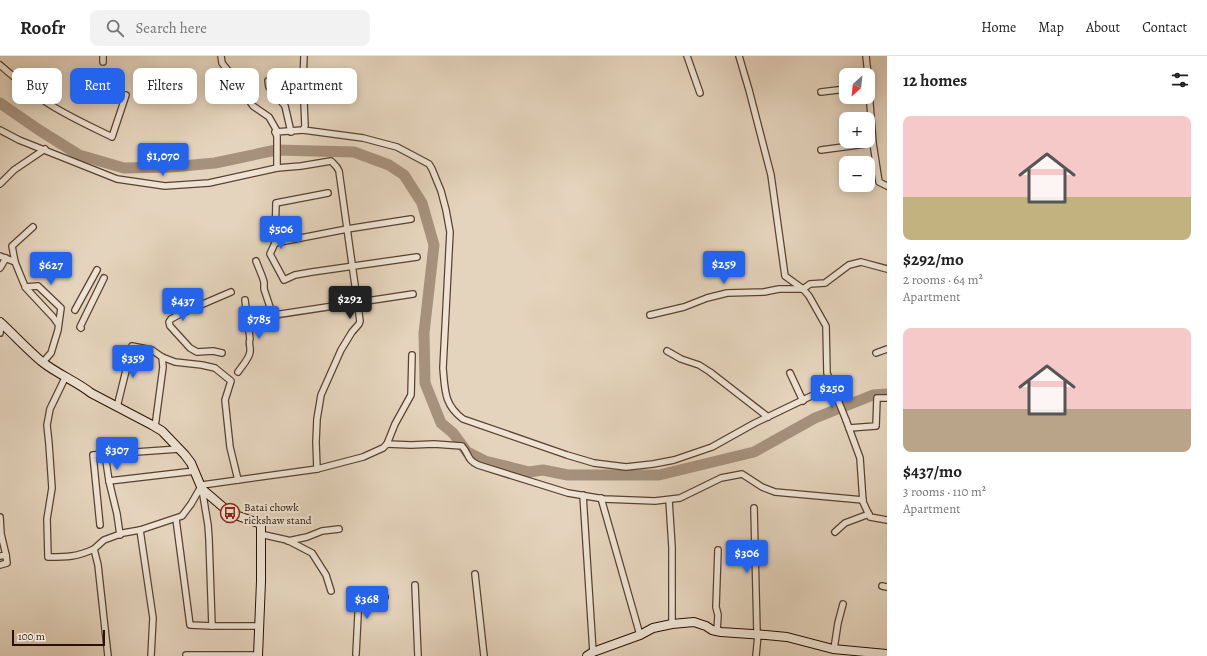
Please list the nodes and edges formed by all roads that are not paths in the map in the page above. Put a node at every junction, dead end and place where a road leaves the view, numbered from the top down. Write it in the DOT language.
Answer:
graph roads {
  1 [pos="221,56"];
  2 [pos="304,56"];
  3 [pos="687,56"];
  4 [pos="739,56"];
  5 [pos="866,56"];
  6 [pos="0,65"];
  7 [pos="867,68"];
  8 [pos="839,90"];
  9 [pos="821,92"];
  10 [pos="700,93"];
  11 [pos="126,96"];
  12 [pos="283,104"];
  13 [pos="0,130"];
  14 [pos="303,130"];
  15 [pos="291,132"];
  16 [pos="277,134"];
  17 [pos="839,148"];
  18 [pos="874,148"];
  19 [pos="45,149"];
  20 [pos="821,150"];
  21 [pos="277,166"];
  22 [pos="0,184"];
  23 [pos="887,186"];
  24 [pos="328,193"];
  25 [pos="411,219"];
  26 [pos="33,227"];
  27 [pos="347,229"];
  28 [pos="274,243"];
  29 [pos="0,256"];
  30 [pos="417,257"];
  31 [pos="6,258"];
  32 [pos="256,261"];
  33 [pos="15,262"];
  34 [pos="352,267"];
  35 [pos="0,268"];
  36 [pos="887,269"];
  37 [pos="97,270"];
  38 [pos="104,278"];
  39 [pos="24,284"];
  40 [pos="803,289"];
  41 [pos="231,292"];
  42 [pos="413,294"];
  43 [pos="245,300"];
  44 [pos="357,302"];
  45 [pos="75,310"];
  46 [pos="650,315"];
  47 [pos="273,316"];
  48 [pos="248,319"];
  49 [pos="0,323"];
  50 [pos="58,324"];
  51 [pos="81,328"];
  52 [pos="0,333"];
  53 [pos="887,349"];
  54 [pos="667,351"];
  55 [pos="222,353"];
  56 [pos="876,353"];
  57 [pos="412,355"];
  58 [pos="162,357"];
  59 [pos="43,362"];
  60 [pos="238,372"];
  61 [pos="790,373"];
  62 [pos="65,378"];
  63 [pos="833,389"];
  64 [pos="887,398"];
  65 [pos="803,401"];
  66 [pos="117,407"];
  67 [pos="768,417"];
  68 [pos="155,427"];
  69 [pos="849,428"];
  70 [pos="387,444"];
  71 [pos="179,449"];
  72 [pos="105,454"];
  73 [pos="317,469"];
  74 [pos="195,471"];
  75 [pos="238,480"];
  76 [pos="109,481"];
  77 [pos="202,487"];
  78 [pos="583,495"];
  79 [pos="601,498"];
  80 [pos="669,500"];
  81 [pos="863,500"];
  82 [pos="754,508"];
  83 [pos="869,514"];
  84 [pos="0,517"];
  85 [pos="176,518"];
  86 [pos="887,520"];
  87 [pos="100,525"];
  88 [pos="339,529"];
  89 [pos="140,530"];
  90 [pos="835,532"];
  91 [pos="260,534"];
  92 [pos="120,535"];
  93 [pos="287,541"];
  94 [pos="94,549"];
  95 [pos="718,550"];
  96 [pos="3,556"];
  97 [pos="0,565"];
  98 [pos="475,574"];
  99 [pos="415,585"];
  100 [pos="331,591"];
  101 [pos="385,597"];
  102 [pos="843,604"];
  103 [pos="672,624"];
  104 [pos="212,626"];
  105 [pos="259,626"];
  106 [pos="717,632"];
  107 [pos="758,634"];
  108 [pos="640,635"];
  109 [pos="834,649"];
  110 [pos="356,654"];
  111 [pos="590,654"];
  112 [pos="887,654"];
  113 [pos="186,655"];
  114 [pos="108,656"];
  115 [pos="151,656"];
  116 [pos="258,656"];
  117 [pos="418,656"];
  118 [pos="484,656"];
  119 [pos="756,656"];
  1 -- 16 [label="street"];
  2 -- 14 [label="street"];
  3 -- 10 [label="street"];
  4 -- 40 [label="street"];
  5 -- 7 [label="street"];
  6 -- 11 [label="street"];
  8 -- 9 [label="street"];
  12 -- 15 [label="street"];
  13 -- 19 [label="street"];
  14 -- 15 [label="street"];
  14 -- 67 [label="street"];
  15 -- 16 [label="street"];
  16 -- 21 [label="street"];
  17 -- 20 [label="street"];
  18 -- 23 [label="street"];
  19 -- 21 [label="street"];
  19 -- 22 [label="street"];
  21 -- 27 [label="street"];
  24 -- 28 [label="street"];
  25 -- 27 [label="street"];
  26 -- 33 [label="street"];
  27 -- 28 [label="street"];
  27 -- 34 [label="street"];
  28 -- 34 [label="street"];
  29 -- 31 [label="street"];
  30 -- 34 [label="street"];
  31 -- 33 [label="street"];
  31 -- 35 [label="street"];
  32 -- 47 [label="street"];
  33 -- 39 [label="street"];
  34 -- 44 [label="street"];
  36 -- 40 [label="street"];
  37 -- 45 [label="street"];
  38 -- 51 [label="street"];
  40 -- 46 [label="street"];
  40 -- 63 [label="street"];
  41 -- 55 [label="street"];
  42 -- 44 [label="street"];
  43 -- 48 [label="street"];
  44 -- 47 [label="street"];
  44 -- 73 [label="street"];
  47 -- 48 [label="street"];
  48 -- 60 [label="street"];
  49 -- 52 [label="street"];
  49 -- 59 [label="main road"];
  50 -- 50 [label="street"];
  50 -- 59 [label="street"];
  53 -- 56 [label="street"];
  54 -- 67 [label="street"];
  57 -- 70 [label="street"];
  58 -- 66 [label="street"];
  58 -- 68 [label="street"];
  58 -- 75 [label="street"];
  59 -- 62 [label="main road"];
  61 -- 65 [label="street"];
  62 -- 66 [label="main road"];
  62 -- 94 [label="street"];
  63 -- 65 [label="street"];
  63 -- 69 [label="street"];
  64 -- 69 [label="street"];
  65 -- 67 [label="street"];
  66 -- 68 [label="main road"];
  68 -- 71 [label="main road"];
  69 -- 81 [label="street"];
  70 -- 73 [label="street"];
  70 -- 78 [label="street"];
  71 -- 72 [label="street"];
  71 -- 74 [label="main road"];
  72 -- 76 [label="street"];
  72 -- 87 [label="street"];
  73 -- 75 [label="street"];
  74 -- 76 [label="street"];
  74 -- 77 [label="main road"];
  75 -- 77 [label="street"];
  76 -- 92 [label="street"];
  77 -- 85 [label="street"];
  77 -- 91 [label="main road"];
  77 -- 104 [label="street"];
  78 -- 79 [label="street"];
  78 -- 111 [label="street"];
  79 -- 80 [label="street"];
  79 -- 108 [label="street"];
  80 -- 81 [label="street"];
  80 -- 103 [label="street"];
  81 -- 83 [label="street"];
  82 -- 107 [label="street"];
  83 -- 86 [label="street"];
  83 -- 90 [label="street"];
  84 -- 96 [label="street"];
  85 -- 89 [label="street"];
  85 -- 104 [label="street"];
  88 -- 93 [label="street"];
  89 -- 92 [label="street"];
  89 -- 115 [label="street"];
  91 -- 93 [label="street"];
  91 -- 105 [label="main road"];
  92 -- 94 [label="street"];
  93 -- 100 [label="street"];
  94 -- 114 [label="street"];
  95 -- 106 [label="street"];
  96 -- 97 [label="street"];
  98 -- 118 [label="street"];
  99 -- 117 [label="street"];
  101 -- 110 [label="street"];
  102 -- 109 [label="street"];
  103 -- 106 [label="main road"];
  103 -- 108 [label="main road"];
  104 -- 105 [label="street"];
  105 -- 116 [label="main road"];
  106 -- 107 [label="main road"];
  107 -- 109 [label="main road"];
  107 -- 119 [label="street"];
  108 -- 111 [label="main road"];
  109 -- 112 [label="main road"];
  113 -- 116 [label="street"];
}
